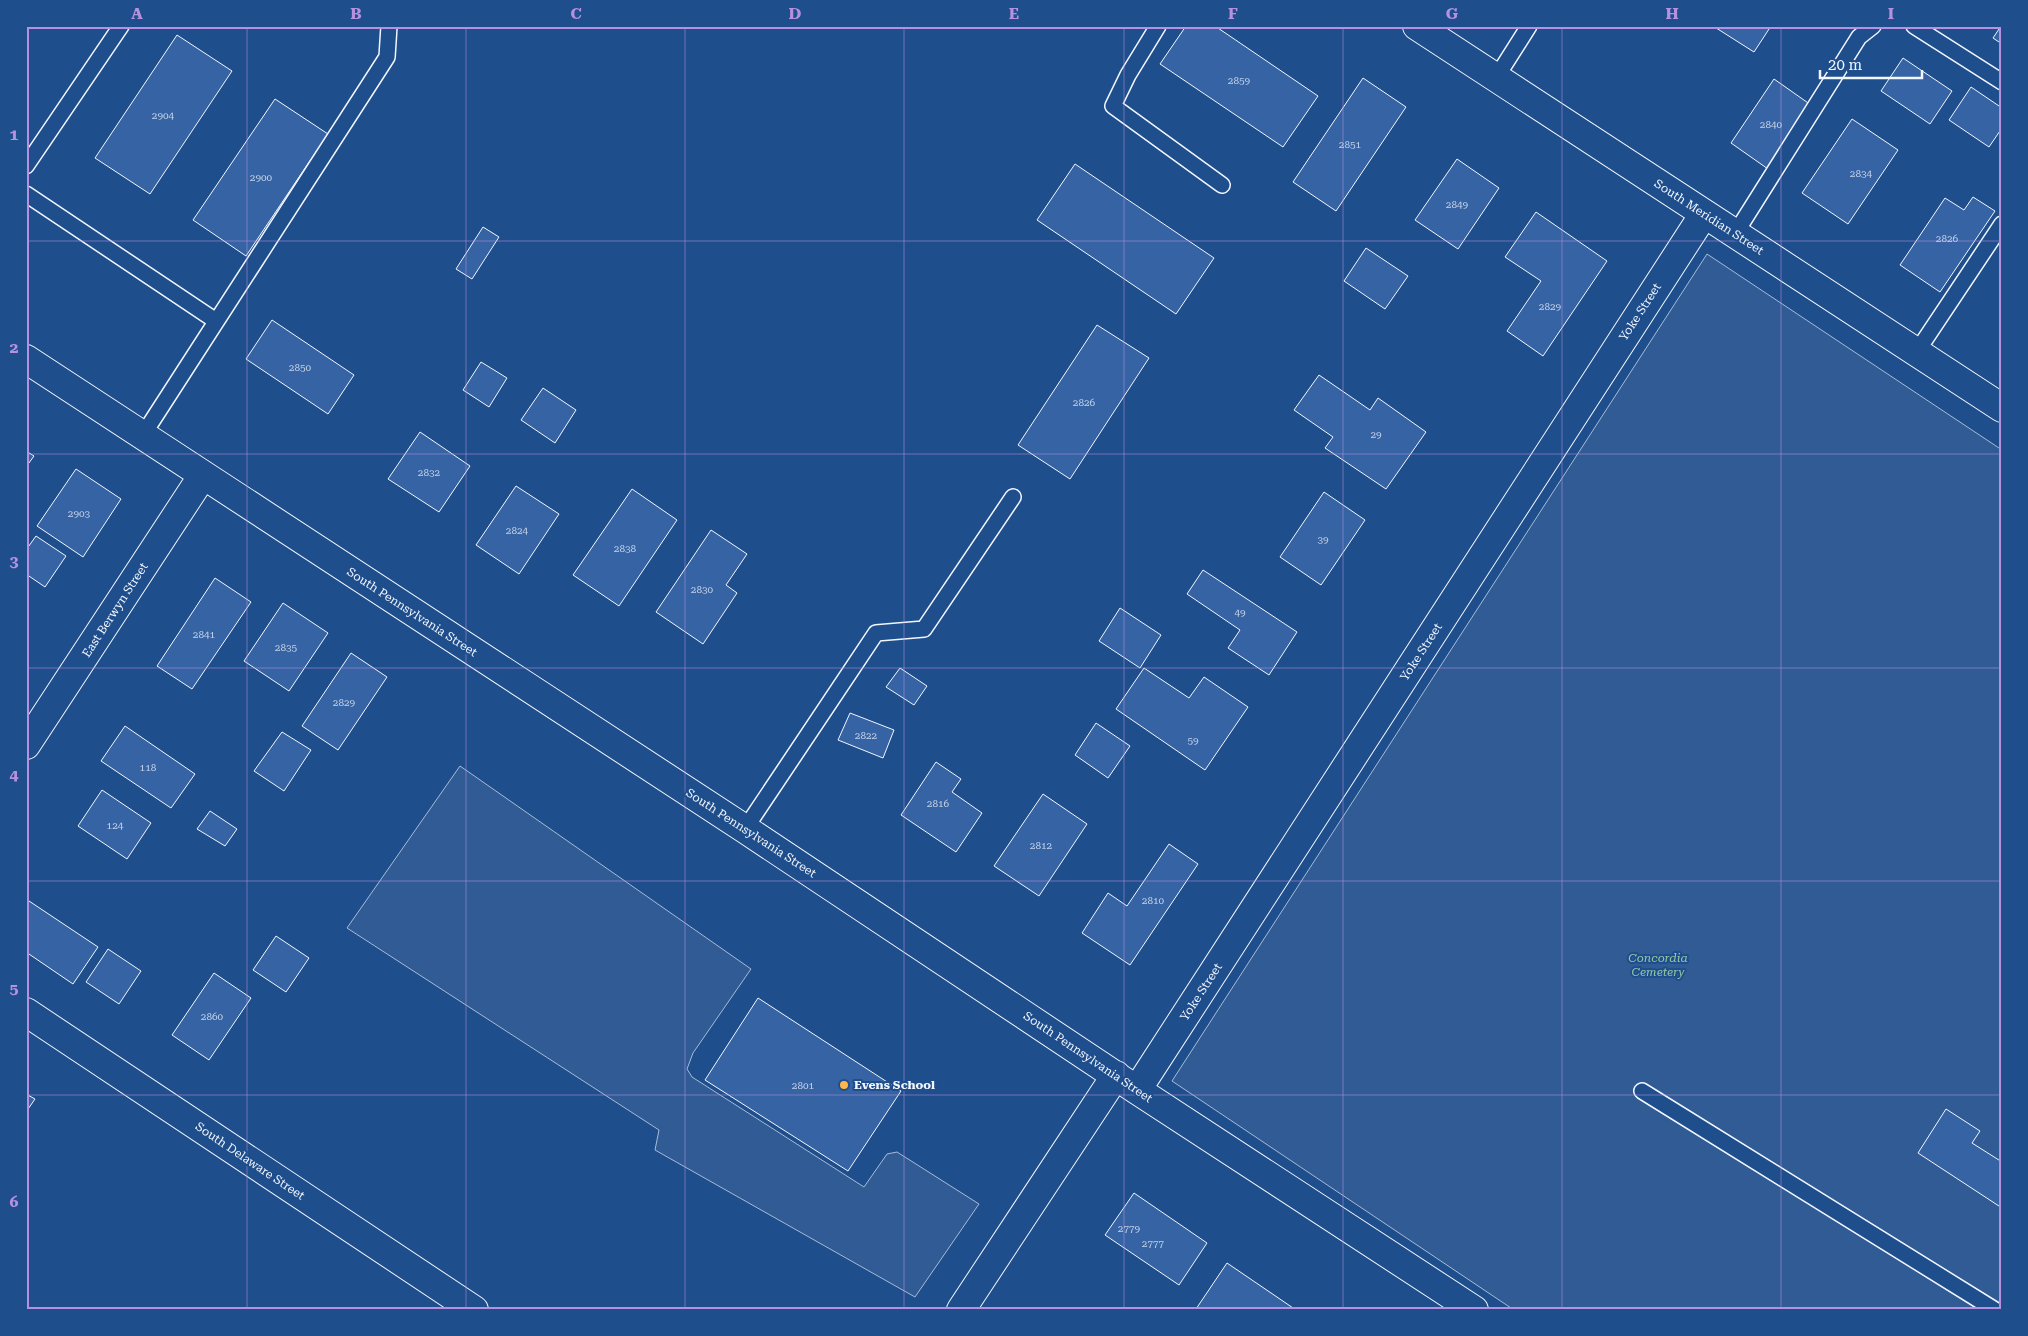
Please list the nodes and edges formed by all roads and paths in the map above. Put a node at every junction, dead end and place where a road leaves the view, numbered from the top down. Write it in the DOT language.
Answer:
graph roads {
  1 [pos="122,26"];
  2 [pos="389,26"];
  3 [pos="1158,26"];
  4 [pos="1529,26"];
  5 [pos="1873,26"];
  6 [pos="1914,26"];
  7 [pos="1424,28"];
  8 [pos="1496,78"];
  9 [pos="2002,82"];
  10 [pos="26,166"];
  11 [pos="1222,185"];
  12 [pos="26,194"];
  13 [pos="1704,214"];
  14 [pos="2002,224"];
  15 [pos="1735,234"];
  16 [pos="216,321"];
  17 [pos="1916,353"];
  18 [pos="26,359"];
  19 [pos="2002,408"];
  20 [pos="143,436"];
  21 [pos="203,475"];
  22 [pos="1013,497"];
  23 [pos="26,745"];
  24 [pos="745,829"];
  25 [pos="26,1012"];
  26 [pos="1127,1082"];
  27 [pos="1642,1091"];
  28 [pos="2002,1309"];
  29 [pos="474,1310"];
  30 [pos="961,1310"];
  31 [pos="1474,1310"];
  32 [pos="1995,1310"];
  1 -- 10 [label="lane"];
  2 -- 16 [label="lane"];
  3 -- 11 [label="lane"];
  4 -- 8 [label="lane"];
  5 -- 15 [label="lane"];
  6 -- 9 [label="lane"];
  7 -- 8 [label="street, South Meridian Street"];
  8 -- 13 [label="street, South Meridian Street"];
  12 -- 16 [label="lane"];
  13 -- 15 [label="street, South Meridian Street"];
  13 -- 26 [label="street, Yoke Street"];
  14 -- 17 [label="lane"];
  15 -- 17 [label="street, South Meridian Street"];
  16 -- 20 [label="lane"];
  17 -- 19 [label="street, South Meridian Street"];
  18 -- 20 [label="street, South Pennsylvania Street"];
  20 -- 21 [label="street, South Pennsylvania Street"];
  21 -- 23 [label="street, East Berwyn Street"];
  21 -- 24 [label="street, South Pennsylvania Street"];
  22 -- 24 [label="lane"];
  24 -- 26 [label="street, South Pennsylvania Street"];
  25 -- 29 [label="street, South Delaware Street"];
  26 -- 30 [label="street, Yoke Street"];
  26 -- 31 [label="street, South Pennsylvania Street"];
  27 -- 32 [label="lane"];
  28 -- 32 [label="lane"];
}
